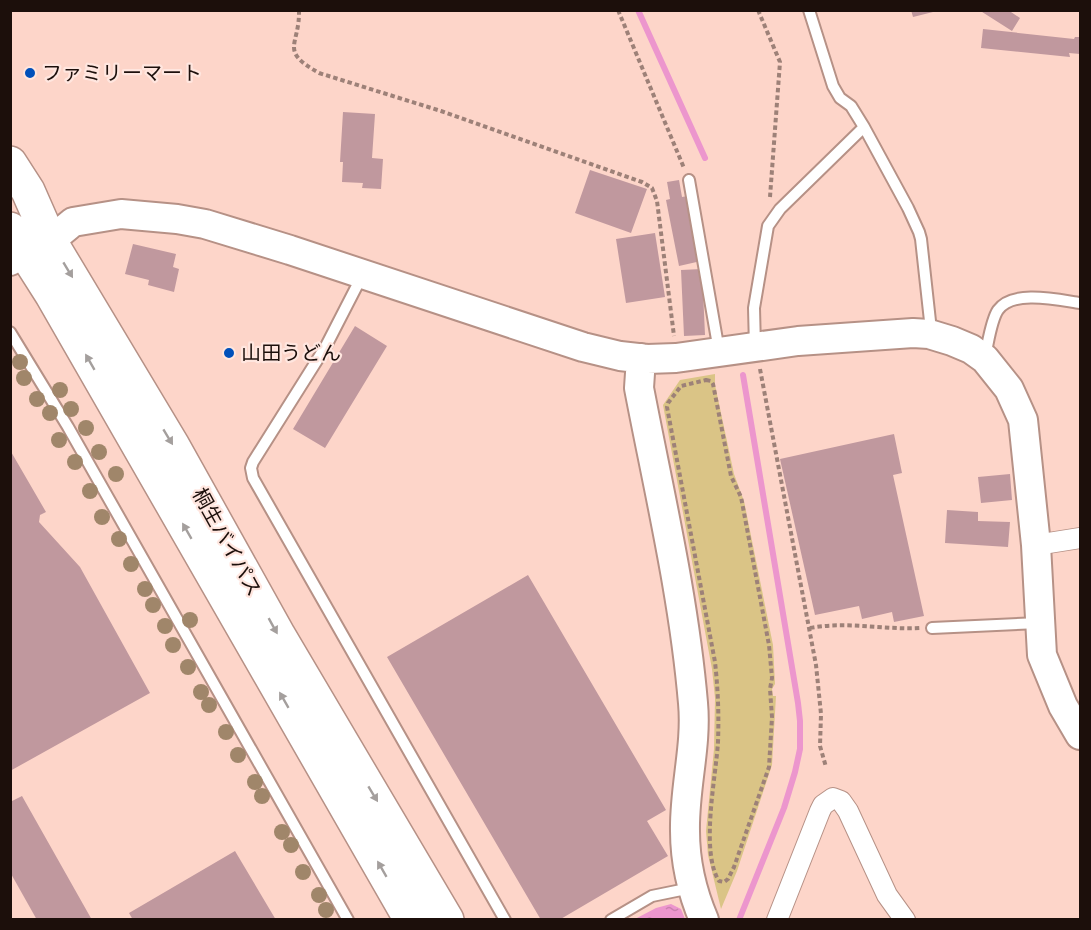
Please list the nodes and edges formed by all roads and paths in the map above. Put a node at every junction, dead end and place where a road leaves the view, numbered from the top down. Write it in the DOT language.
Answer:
graph roads {
  1 [pos="299,10"];
  2 [pos="618,10"];
  3 [pos="758,10"];
  4 [pos="808,10"];
  5 [pos="864,127"];
  6 [pos="10,163"];
  7 [pos="689,180"];
  8 [pos="768,226"];
  9 [pos="24,246"];
  10 [pos="363,274"];
  11 [pos="1080,303"];
  12 [pos="10,332"];
  13 [pos="929,334"];
  14 [pos="720,352"];
  15 [pos="757,355"];
  16 [pos="641,358"];
  17 [pos="676,358"];
  18 [pos="985,360"];
  19 [pos="1080,538"];
  20 [pos="1036,545"];
  21 [pos="1039,623"];
  22 [pos="810,628"];
  23 [pos="933,628"];
  24 [pos="719,710"];
  25 [pos="1080,735"];
  26 [pos="826,767"];
  27 [pos="693,888"];
  28 [pos="348,920"];
  29 [pos="411,920"];
  30 [pos="447,920"];
  31 [pos="505,920"];
  32 [pos="611,920"];
  33 [pos="704,920"];
  34 [pos="777,920"];
  35 [pos="905,920"];
  1 -- 17 [label="path"];
  2 -- 7 [label="path"];
  3 -- 8 [label="path"];
  4 -- 5 [label="lane"];
  5 -- 8 [label="lane"];
  5 -- 13 [label="lane"];
  6 -- 9 [label="highway, 桐生バイパス"];
  7 -- 14 [label="lane"];
  8 -- 15 [label="lane"];
  9 -- 10 [label="street"];
  29 -- 9 [label="highway, 桐生バイパス, one-way"];
  9 -- 30 [label="highway, 桐生バイパス, one-way"];
  10 -- 16 [label="street"];
  10 -- 31 [label="lane"];
  11 -- 18 [label="lane"];
  12 -- 28 [label="lane"];
  13 -- 15 [label="street"];
  13 -- 18 [label="street"];
  14 -- 15 [label="street"];
  14 -- 17 [label="street"];
  15 -- 22 [label="path"];
  16 -- 17 [label="street"];
  16 -- 27 [label="street"];
  18 -- 20 [label="street"];
  19 -- 20 [label="street"];
  20 -- 21 [label="street"];
  21 -- 23 [label="lane"];
  21 -- 25 [label="street"];
  22 -- 23 [label="path"];
  22 -- 26 [label="path"];
  24 -- 24 [label="path"];
  27 -- 32 [label="lane"];
  27 -- 33 [label="street"];
  34 -- 35 [label="street"];
}
